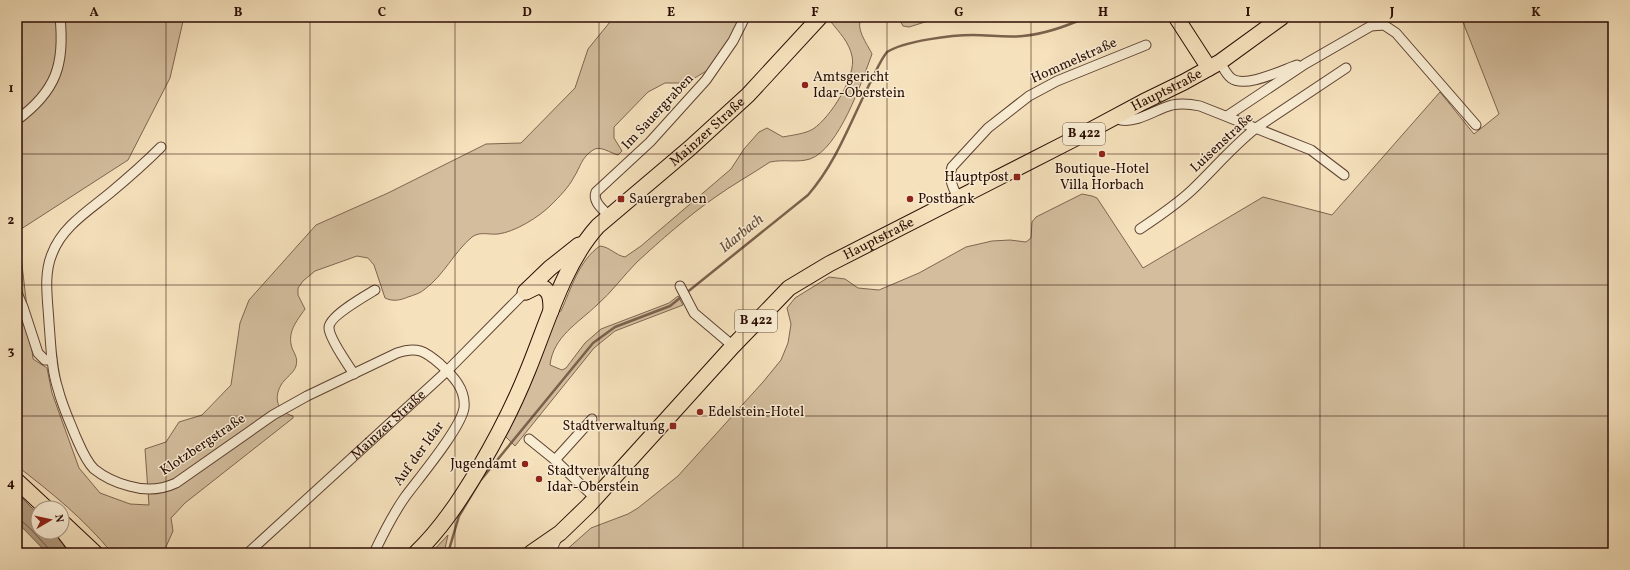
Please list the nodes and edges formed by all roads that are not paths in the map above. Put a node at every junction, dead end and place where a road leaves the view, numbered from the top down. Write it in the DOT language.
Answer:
graph roads {
  1 [pos="60,17"];
  2 [pos="745,17"];
  3 [pos="820,17"];
  4 [pos="1176,17"];
  5 [pos="1282,17"];
  6 [pos="1146,45"];
  7 [pos="1305,64"];
  8 [pos="1214,65"];
  9 [pos="1346,68"];
  10 [pos="1117,116"];
  11 [pos="1227,116"];
  12 [pos="17,120"];
  13 [pos="1476,125"];
  14 [pos="1256,128"];
  15 [pos="162,146"];
  16 [pos="1344,175"];
  17 [pos="958,198"];
  18 [pos="609,216"];
  19 [pos="1140,229"];
  20 [pos="587,238"];
  21 [pos="681,288"];
  22 [pos="375,290"];
  23 [pos="525,292"];
  24 [pos="17,293"];
  25 [pos="551,311"];
  26 [pos="733,346"];
  27 [pos="52,360"];
  28 [pos="447,371"];
  29 [pos="354,374"];
  30 [pos="592,419"];
  31 [pos="529,439"];
  32 [pos="554,460"];
  33 [pos="17,481"];
  34 [pos="595,498"];
  35 [pos="37,500"];
  36 [pos="70,530"];
  37 [pos="560,533"];
  38 [pos="70,540"];
  39 [pos="80,553"];
  40 [pos="95,553"];
  41 [pos="248,553"];
  42 [pos="374,553"];
  43 [pos="416,553"];
  44 [pos="531,553"];
  45 [pos="550,553"];
  1 -- 12 [label="street"];
  2 -- 18 [label="street, Im Sauergraben"];
  3 -- 18 [label="main road, Mainzer Straße"];
  4 -- 8 [label="main road"];
  5 -- 8 [label="main road, Hauptstraße / B 422"];
  6 -- 17 [label="street, Hommelstraße"];
  7 -- 8 [label="street"];
  7 -- 11 [label="street"];
  7 -- 13 [label="street"];
  8 -- 10 [label="main road, Hauptstraße / B 422"];
  9 -- 14 [label="street, Luisenstraße"];
  10 -- 11 [label="street"];
  10 -- 17 [label="main road, Hauptstraße / B 422"];
  11 -- 14 [label="street"];
  14 -- 16 [label="street"];
  14 -- 19 [label="street, Luisenstraße"];
  15 -- 27 [label="street, Klotzbergstraße"];
  17 -- 26 [label="main road, Hauptstraße / B 422"];
  18 -- 20 [label="main road, Mainzer Straße"];
  20 -- 23 [label="main road"];
  20 -- 25 [label="main road"];
  21 -- 26 [label="street"];
  22 -- 29 [label="street"];
  23 -- 25 [label="main road"];
  23 -- 28 [label="street, Mainzer Straße"];
  24 -- 27 [label="street"];
  25 -- 43 [label="main road"];
  26 -- 34 [label="main road, Hauptstraße / B 422"];
  27 -- 29 [label="street, Klotzbergstraße"];
  28 -- 29 [label="street, Klotzbergstraße"];
  28 -- 41 [label="street, Mainzer Straße"];
  28 -- 42 [label="street, Auf der Idar"];
  30 -- 32 [label="street"];
  31 -- 32 [label="street"];
  32 -- 34 [label="street"];
  33 -- 35 [label="main road"];
  34 -- 37 [label="main road, Hauptstraße / B 422"];
  36 -- 40 [label="main road"];
  37 -- 44 [label="main road, B 422"];
  37 -- 45 [label="street, Hauptstraße"];
  38 -- 39 [label="main road"];
}
